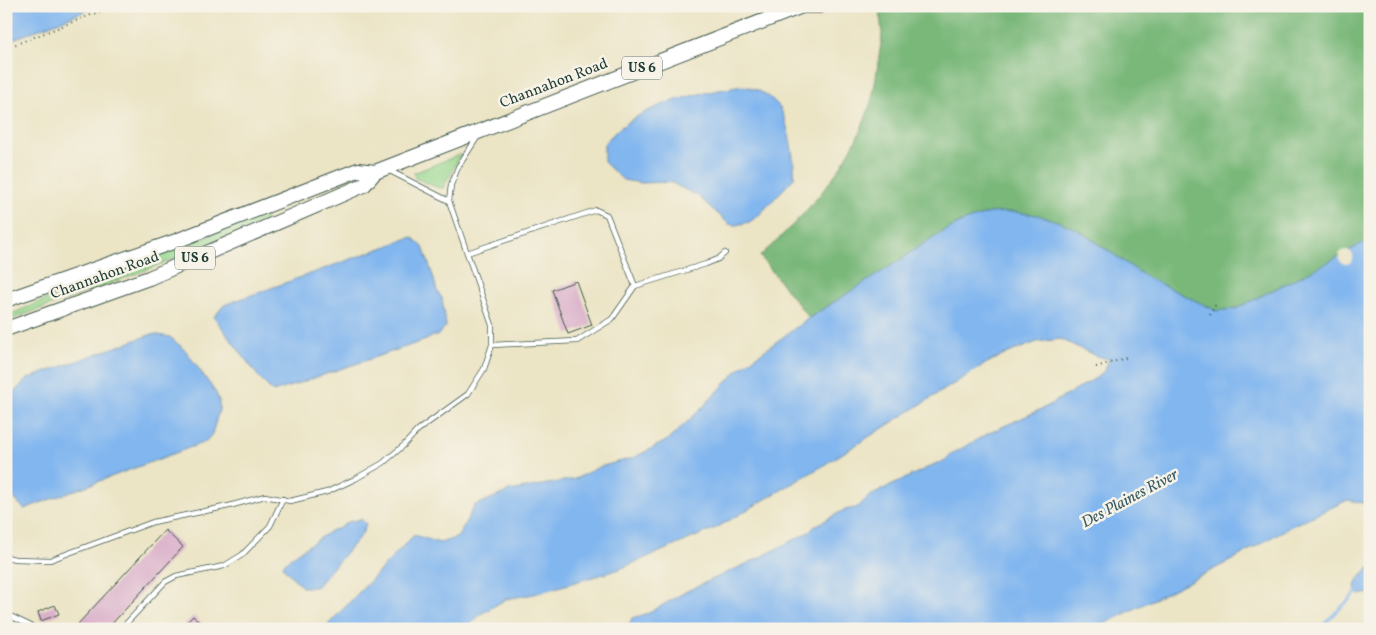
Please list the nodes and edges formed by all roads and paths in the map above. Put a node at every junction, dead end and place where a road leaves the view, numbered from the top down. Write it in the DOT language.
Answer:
graph roads {
  1 [pos="114,6"];
  2 [pos="802,6"];
  3 [pos="820,6"];
  4 [pos="6,48"];
  5 [pos="482,129"];
  6 [pos="379,170"];
  7 [pos="449,201"];
  8 [pos="467,253"];
  9 [pos="725,253"];
  10 [pos="635,286"];
  11 [pos="6,300"];
  12 [pos="1218,302"];
  13 [pos="1210,315"];
  14 [pos="6,328"];
  15 [pos="492,345"];
  16 [pos="1126,358"];
  17 [pos="1096,367"];
  18 [pos="283,499"];
  19 [pos="6,557"];
  20 [pos="6,614"];
  21 [pos="38,629"];
  22 [pos="121,629"];
  1 -- 4 [label="path"];
  2 -- 3 [label="main road, Channahon Road / US 6"];
  2 -- 5 [label="main road, Channahon Road / US 6"];
  5 -- 6 [label="main road, Channahon Road / US 6"];
  5 -- 7 [label="lane"];
  6 -- 7 [label="lane"];
  6 -- 11 [label="main road, Channahon Road / US 6"];
  6 -- 14 [label="main road, Channahon Road / US 6"];
  7 -- 8 [label="lane"];
  8 -- 10 [label="lane"];
  8 -- 15 [label="lane"];
  9 -- 10 [label="lane"];
  10 -- 15 [label="lane"];
  12 -- 13 [label="path"];
  15 -- 18 [label="lane"];
  16 -- 17 [label="path"];
  18 -- 19 [label="lane"];
  18 -- 22 [label="lane"];
  20 -- 21 [label="lane"];
}
